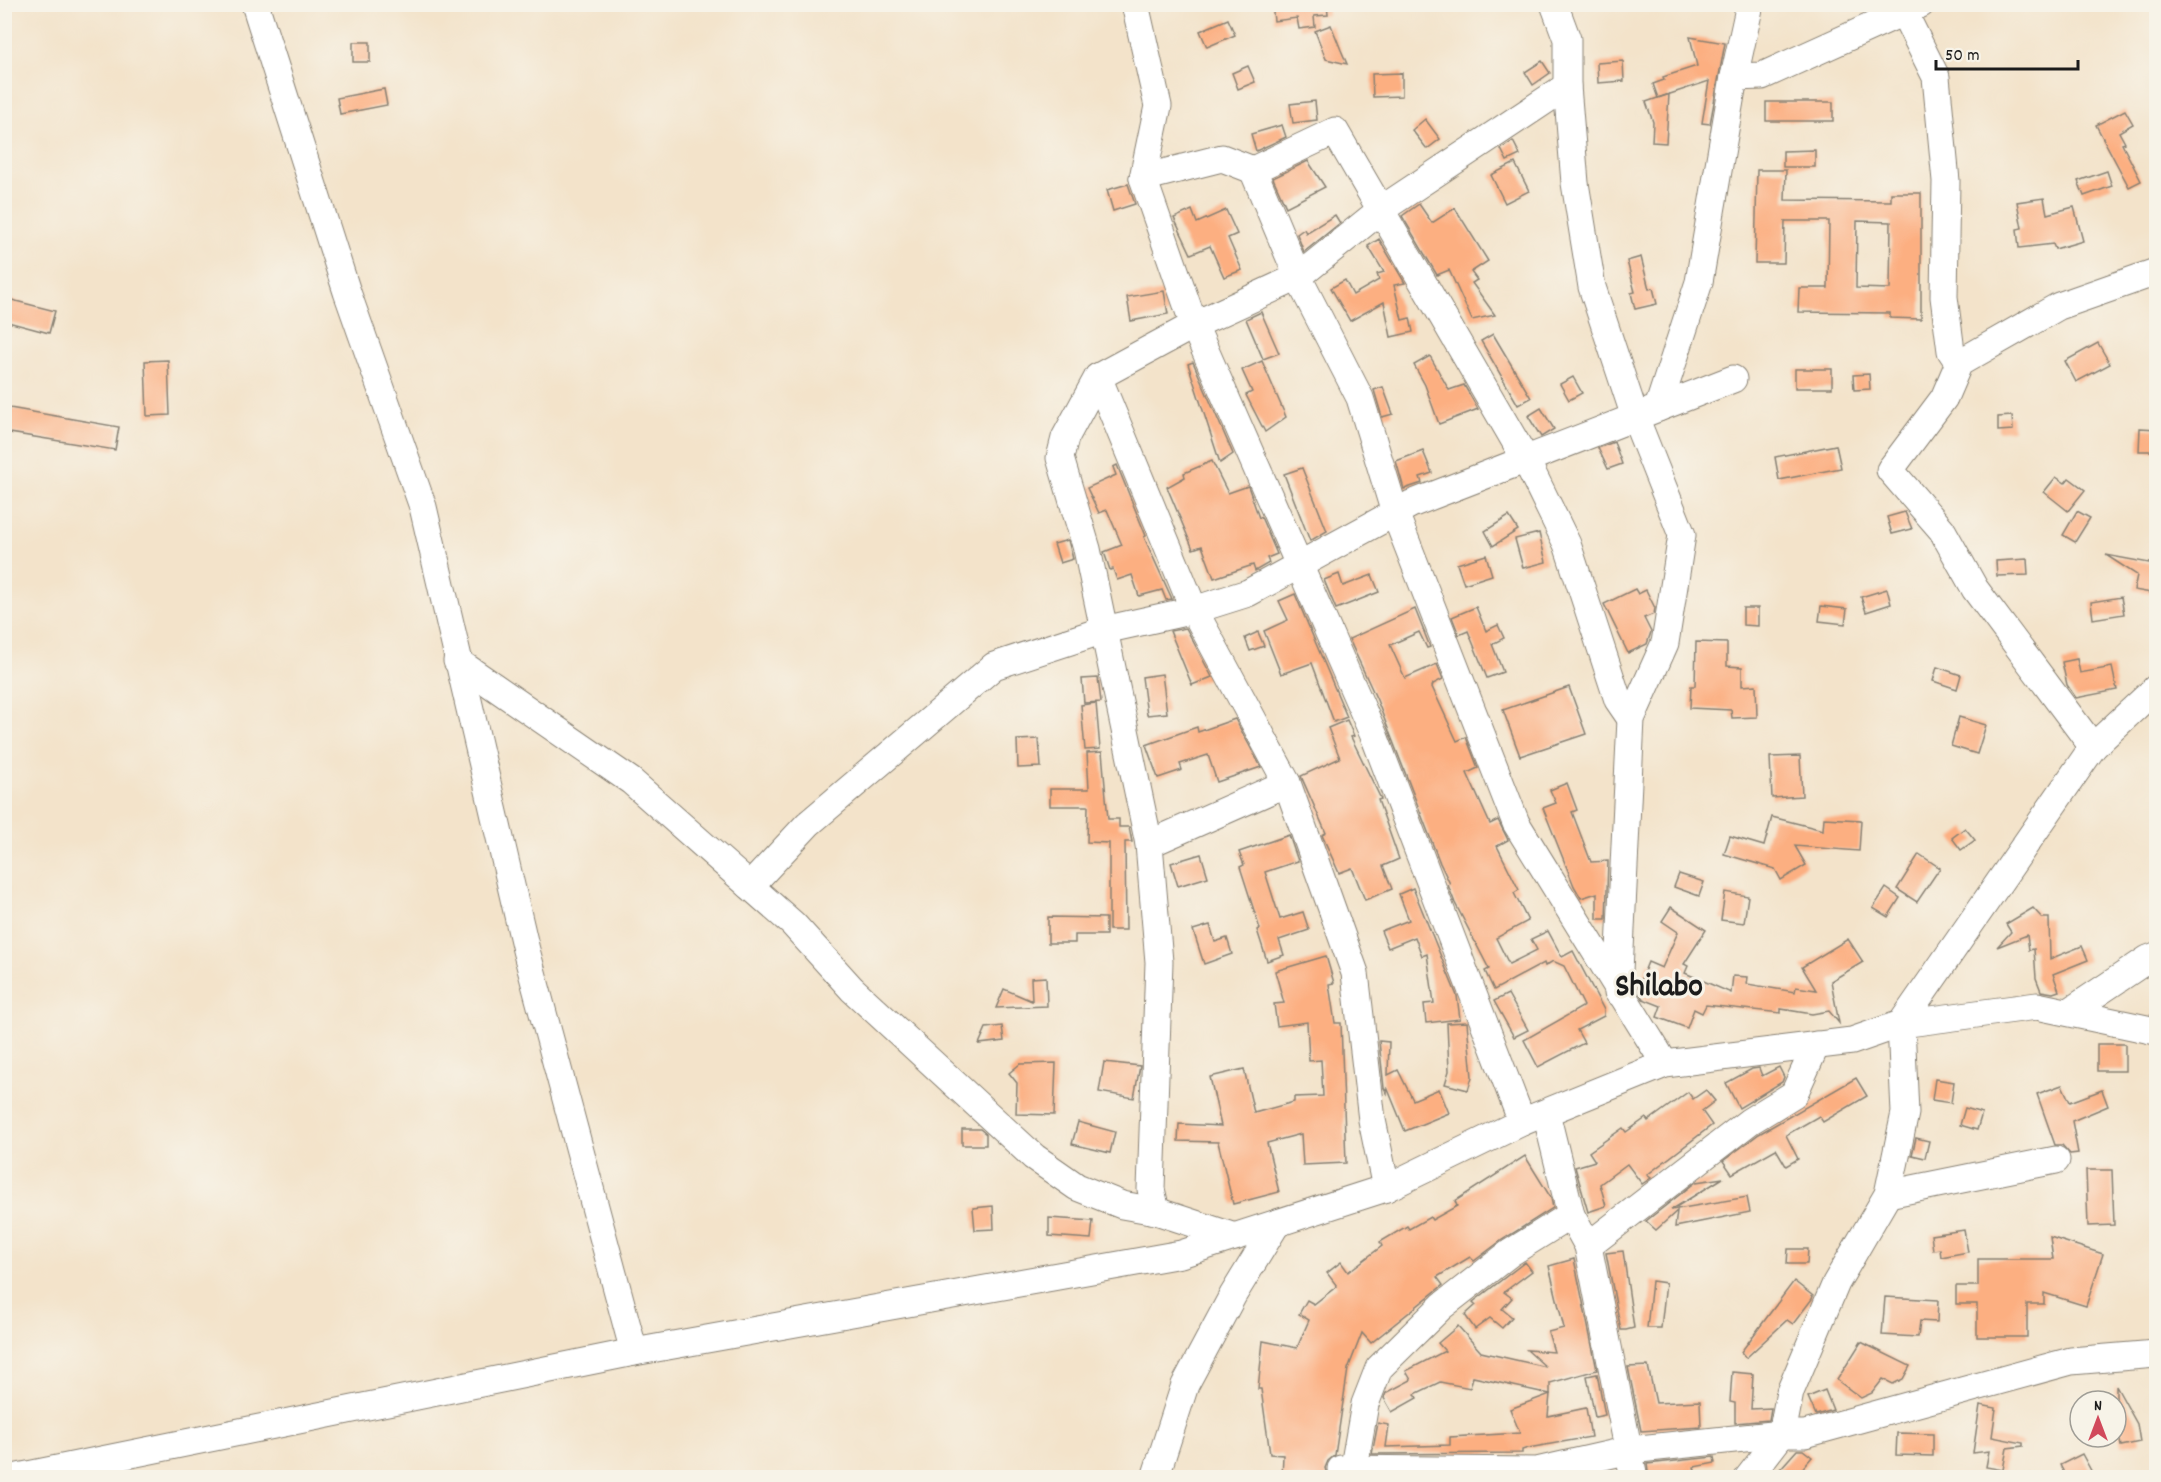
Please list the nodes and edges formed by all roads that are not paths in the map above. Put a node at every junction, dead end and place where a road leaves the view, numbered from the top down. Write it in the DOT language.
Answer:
graph roads {
  1 [pos="255,4"];
  2 [pos="1135,4"];
  3 [pos="1554,4"];
  4 [pos="1750,4"];
  5 [pos="1912,9"];
  6 [pos="1734,77"];
  7 [pos="1567,86"];
  8 [pos="1253,170"];
  9 [pos="1143,178"];
  10 [pos="1382,209"];
  11 [pos="2157,272"];
  12 [pos="1298,277"];
  13 [pos="1194,325"];
  14 [pos="1959,363"];
  15 [pos="1098,377"];
  16 [pos="1733,379"];
  17 [pos="1646,413"];
  18 [pos="1526,460"];
  19 [pos="1395,513"];
  20 [pos="1299,564"];
  21 [pos="1194,610"];
  22 [pos="1104,630"];
  23 [pos="457,661"];
  24 [pos="2157,688"];
  25 [pos="1631,719"];
  26 [pos="2093,747"];
  27 [pos="1287,783"];
  28 [pos="1149,844"];
  29 [pos="750,886"];
  30 [pos="2157,956"];
  31 [pos="1618,992"];
  32 [pos="2069,1012"];
  33 [pos="1901,1024"];
  34 [pos="2157,1031"];
  35 [pos="1816,1045"];
  36 [pos="1665,1064"];
  37 [pos="1534,1118"];
  38 [pos="2056,1160"];
  39 [pos="1386,1188"];
  40 [pos="1888,1194"];
  41 [pos="1156,1211"];
  42 [pos="1572,1215"];
  43 [pos="1277,1223"];
  44 [pos="1235,1237"];
  45 [pos="1588,1246"];
  46 [pos="634,1352"];
  47 [pos="2157,1354"];
  48 [pos="1782,1434"];
  49 [pos="1630,1450"];
  50 [pos="1349,1472"];
  51 [pos="13,1478"];
  52 [pos="1155,1478"];
  53 [pos="1634,1478"];
  54 [pos="1748,1478"];
  1 -- 23 [label="street"];
  2 -- 9 [label="street"];
  3 -- 7 [label="street"];
  4 -- 6 [label="street"];
  5 -- 6 [label="street"];
  5 -- 14 [label="street"];
  6 -- 17 [label="street"];
  7 -- 10 [label="street"];
  7 -- 17 [label="street"];
  8 -- 9 [label="street"];
  8 -- 10 [label="street"];
  8 -- 12 [label="street"];
  9 -- 13 [label="street"];
  10 -- 12 [label="street"];
  10 -- 18 [label="street"];
  11 -- 14 [label="street"];
  12 -- 13 [label="street"];
  12 -- 19 [label="street"];
  13 -- 15 [label="street"];
  13 -- 20 [label="street"];
  14 -- 26 [label="street"];
  15 -- 21 [label="street"];
  15 -- 22 [label="street"];
  16 -- 17 [label="street"];
  17 -- 18 [label="street"];
  17 -- 25 [label="street"];
  18 -- 19 [label="street"];
  18 -- 25 [label="street"];
  19 -- 20 [label="street"];
  19 -- 31 [label="street"];
  20 -- 21 [label="street"];
  20 -- 37 [label="street"];
  21 -- 22 [label="street"];
  21 -- 27 [label="street"];
  22 -- 28 [label="street"];
  22 -- 29 [label="street"];
  23 -- 29 [label="street"];
  23 -- 46 [label="street"];
  24 -- 26 [label="street"];
  25 -- 31 [label="street"];
  26 -- 33 [label="street"];
  27 -- 28 [label="street"];
  27 -- 39 [label="street"];
  28 -- 41 [label="street"];
  29 -- 41 [label="street"];
  30 -- 32 [label="street"];
  31 -- 36 [label="street"];
  32 -- 33 [label="street"];
  32 -- 34 [label="street"];
  33 -- 35 [label="street"];
  33 -- 40 [label="street"];
  35 -- 36 [label="street"];
  35 -- 45 [label="street"];
  36 -- 37 [label="street"];
  37 -- 39 [label="street"];
  37 -- 42 [label="street"];
  38 -- 40 [label="street"];
  39 -- 43 [label="street"];
  40 -- 48 [label="street"];
  41 -- 44 [label="street"];
  42 -- 45 [label="street"];
  42 -- 50 [label="street"];
  43 -- 44 [label="street"];
  43 -- 52 [label="street"];
  44 -- 46 [label="street"];
  45 -- 49 [label="street"];
  46 -- 51 [label="street"];
  47 -- 48 [label="street"];
  48 -- 49 [label="street"];
  48 -- 54 [label="street"];
  49 -- 50 [label="street"];
  49 -- 53 [label="street"];
}
